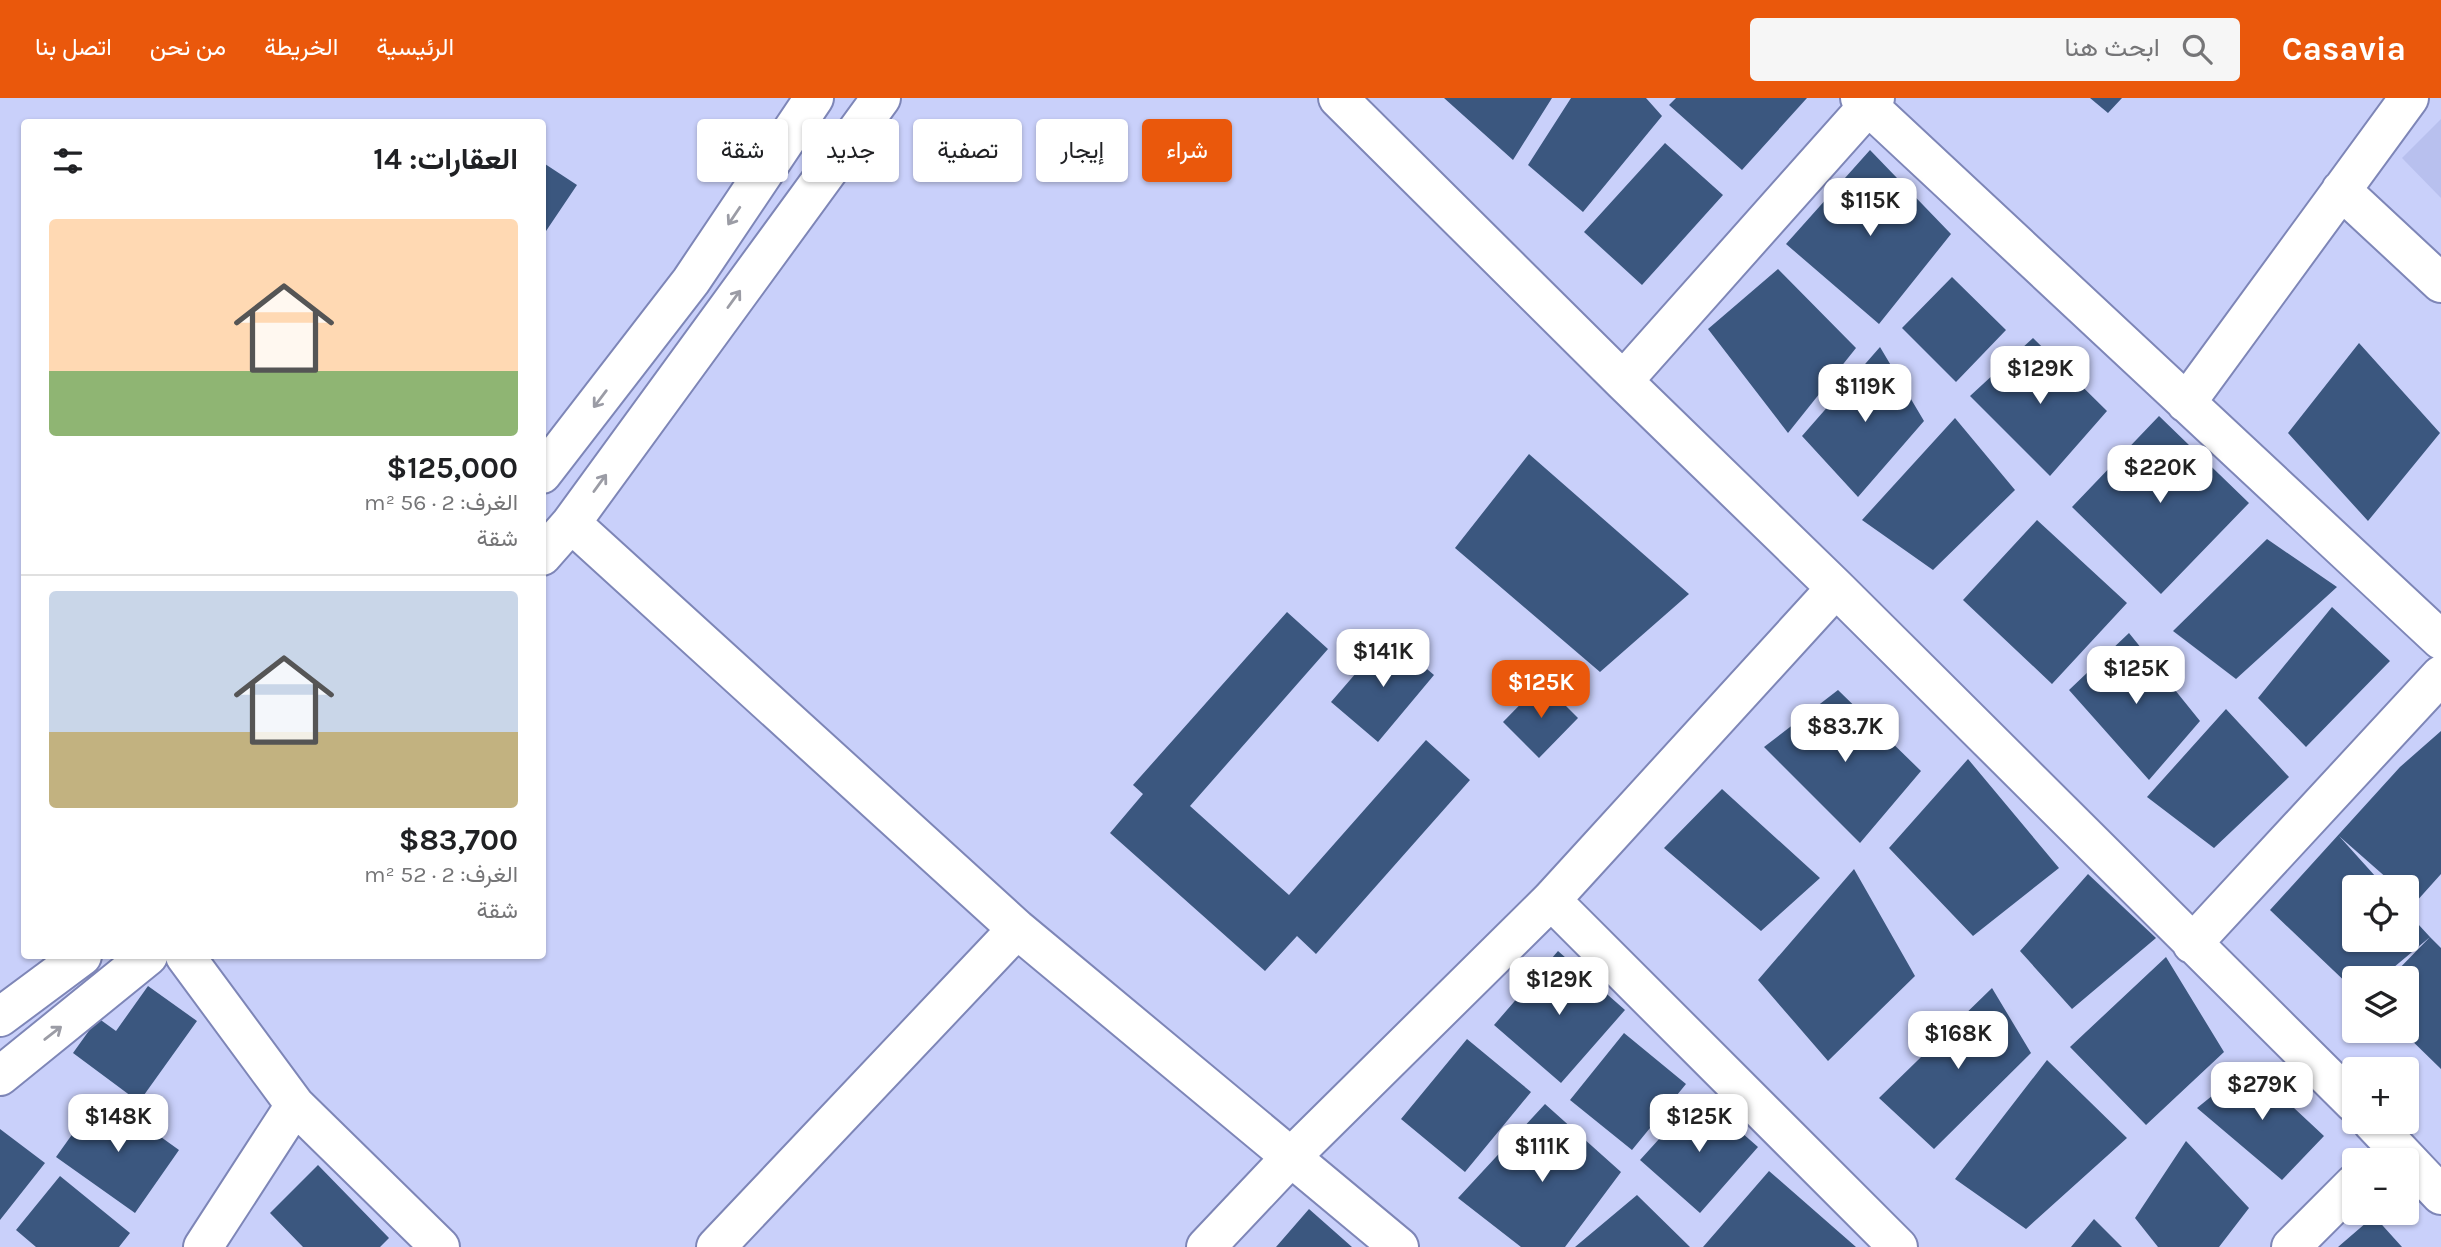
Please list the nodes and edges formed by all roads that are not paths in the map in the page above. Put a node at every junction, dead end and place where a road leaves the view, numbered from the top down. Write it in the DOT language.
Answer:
graph roads {
  1 [pos="814,98"];
  2 [pos="881,98"];
  3 [pos="1338,98"];
  4 [pos="2409,98"];
  5 [pos="1868,101"];
  6 [pos="2341,190"];
  7 [pos="2441,283"];
  8 [pos="1623,381"];
  9 [pos="2186,403"];
  10 [pos="546,469"];
  11 [pos="571,523"];
  12 [pos="546,551"];
  13 [pos="1836,588"];
  14 [pos="2441,640"];
  15 [pos="2441,675"];
  16 [pos="1550,900"];
  17 [pos="1017,929"];
  18 [pos="2192,944"];
  19 [pos="78,959"];
  20 [pos="144,959"];
  21 [pos="188,959"];
  22 [pos="0,1017"];
  23 [pos="0,1076"];
  24 [pos="2342,1091"];
  25 [pos="295,1105"];
  26 [pos="2382,1142"];
  27 [pos="1291,1157"];
  28 [pos="2441,1195"];
  29 [pos="2342,1196"];
  30 [pos="203,1247"];
  31 [pos="440,1247"];
  32 [pos="716,1247"];
  33 [pos="1206,1247"];
  34 [pos="1399,1247"];
  35 [pos="1898,1247"];
  36 [pos="2291,1247"];
  1 -- 10 [label="street, one-way"];
  11 -- 2 [label="street, one-way"];
  3 -- 8 [label="street"];
  4 -- 6 [label="street"];
  5 -- 8 [label="street"];
  5 -- 9 [label="street"];
  6 -- 7 [label="street"];
  6 -- 9 [label="street"];
  8 -- 13 [label="street"];
  9 -- 14 [label="street"];
  11 -- 12 [label="street"];
  11 -- 17 [label="street"];
  13 -- 16 [label="street"];
  13 -- 18 [label="street"];
  15 -- 18 [label="street"];
  16 -- 27 [label="street"];
  16 -- 35 [label="street"];
  17 -- 27 [label="street"];
  17 -- 32 [label="street"];
  18 -- 24 [label="street"];
  19 -- 22 [label="street"];
  23 -- 20 [label="street, one-way"];
  21 -- 25 [label="street"];
  25 -- 30 [label="street"];
  25 -- 31 [label="street"];
  26 -- 28 [label="street"];
  27 -- 33 [label="street"];
  27 -- 34 [label="street"];
  29 -- 36 [label="street"];
}
